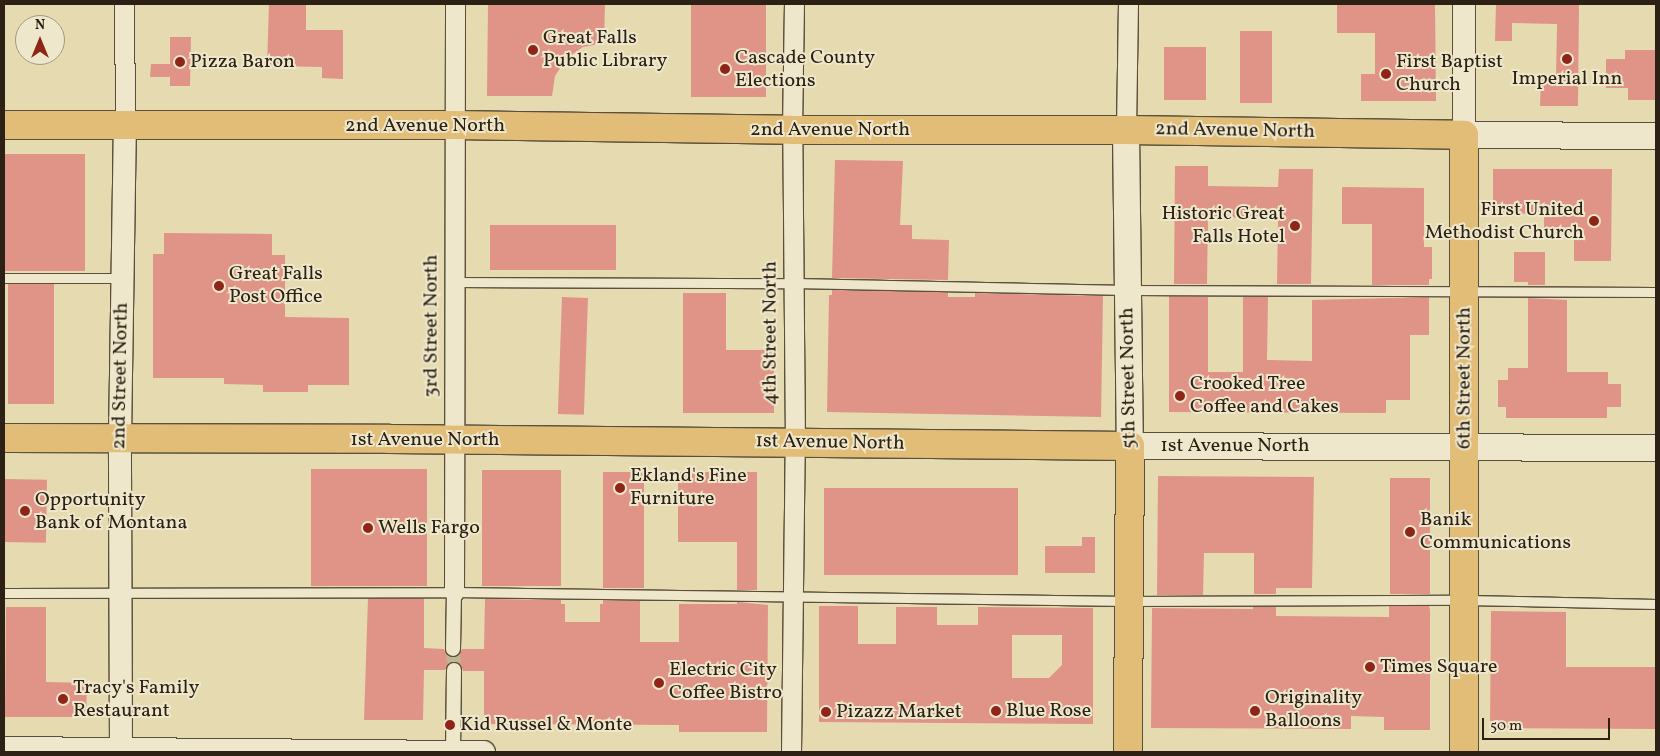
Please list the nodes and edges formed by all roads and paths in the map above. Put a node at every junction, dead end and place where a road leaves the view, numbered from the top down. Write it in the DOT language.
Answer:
graph roads {
  1 [pos="124,4"];
  2 [pos="454,4"];
  3 [pos="794,4"];
  4 [pos="1128,4"];
  5 [pos="1464,4"];
  6 [pos="4,125"];
  7 [pos="125,125"];
  8 [pos="454,125"];
  9 [pos="792,130"];
  10 [pos="1126,130"];
  11 [pos="1464,135"];
  12 [pos="1656,136"];
  13 [pos="4,278"];
  14 [pos="122,278"];
  15 [pos="454,282"];
  16 [pos="794,283"];
  17 [pos="1128,290"];
  18 [pos="1465,291"];
  19 [pos="1656,292"];
  20 [pos="4,438"];
  21 [pos="120,438"];
  22 [pos="455,440"];
  23 [pos="795,443"];
  24 [pos="1130,446"];
  25 [pos="1465,446"];
  26 [pos="1656,448"];
  27 [pos="454,592"];
  28 [pos="4,593"];
  29 [pos="120,594"];
  30 [pos="793,596"];
  31 [pos="1465,600"];
  32 [pos="1129,601"];
  33 [pos="1656,604"];
  34 [pos="454,649"];
  35 [pos="454,670"];
  36 [pos="4,748"];
  37 [pos="122,750"];
  38 [pos="453,752"];
  39 [pos="484,752"];
  40 [pos="791,752"];
  41 [pos="1128,752"];
  42 [pos="1464,752"];
  1 -- 7 [label="street, 2nd Street North"];
  2 -- 8 [label="street, 3rd Street North"];
  3 -- 9 [label="street, 4th Street North"];
  4 -- 10 [label="street, 5th Street North"];
  5 -- 11 [label="street, 6th Street North"];
  6 -- 7 [label="main road, 2nd Avenue North"];
  7 -- 8 [label="main road, 2nd Avenue North"];
  7 -- 14 [label="street, 2nd Street North"];
  8 -- 9 [label="main road, 2nd Avenue North"];
  8 -- 15 [label="street, 3rd Street North"];
  9 -- 10 [label="main road, 2nd Avenue North"];
  9 -- 16 [label="street, 4th Street North"];
  10 -- 11 [label="main road, 2nd Avenue North"];
  10 -- 17 [label="main road, 5th Street North"];
  11 -- 12 [label="main road, 2nd Avenue North"];
  11 -- 18 [label="main road, 6th Street North"];
  13 -- 14 [label="lane"];
  14 -- 21 [label="street, 2nd Street North"];
  15 -- 16 [label="lane"];
  15 -- 22 [label="street, 3rd Street North"];
  16 -- 17 [label="lane"];
  16 -- 23 [label="street, 4th Street North"];
  17 -- 18 [label="lane"];
  17 -- 24 [label="main road, 5th Street North"];
  18 -- 19 [label="lane"];
  18 -- 25 [label="main road, 6th Street North"];
  20 -- 21 [label="main road, 1st Avenue North"];
  21 -- 22 [label="main road, 1st Avenue North"];
  21 -- 29 [label="street, 2nd Street North"];
  22 -- 23 [label="main road, 1st Avenue North"];
  22 -- 27 [label="street, 3rd Street North"];
  23 -- 24 [label="main road, 1st Avenue North"];
  23 -- 30 [label="street, 4th Street North"];
  24 -- 25 [label="main road, 1st Avenue North"];
  24 -- 32 [label="main road, 5th Street North"];
  25 -- 26 [label="main road, 1st Avenue North"];
  25 -- 31 [label="main road, 6th Street North"];
  27 -- 29 [label="lane"];
  27 -- 30 [label="lane"];
  27 -- 34 [label="street, 3rd Street North"];
  28 -- 29 [label="lane"];
  29 -- 37 [label="street, 2nd Street North"];
  30 -- 32 [label="lane"];
  30 -- 40 [label="street, 4th Street North"];
  31 -- 32 [label="lane"];
  31 -- 33 [label="lane"];
  31 -- 42 [label="main road, 6th Street North"];
  32 -- 41 [label="main road, 5th Street North"];
  35 -- 38 [label="street"];
  36 -- 37 [label="street"];
  37 -- 38 [label="street"];
  38 -- 39 [label="street"];
}
